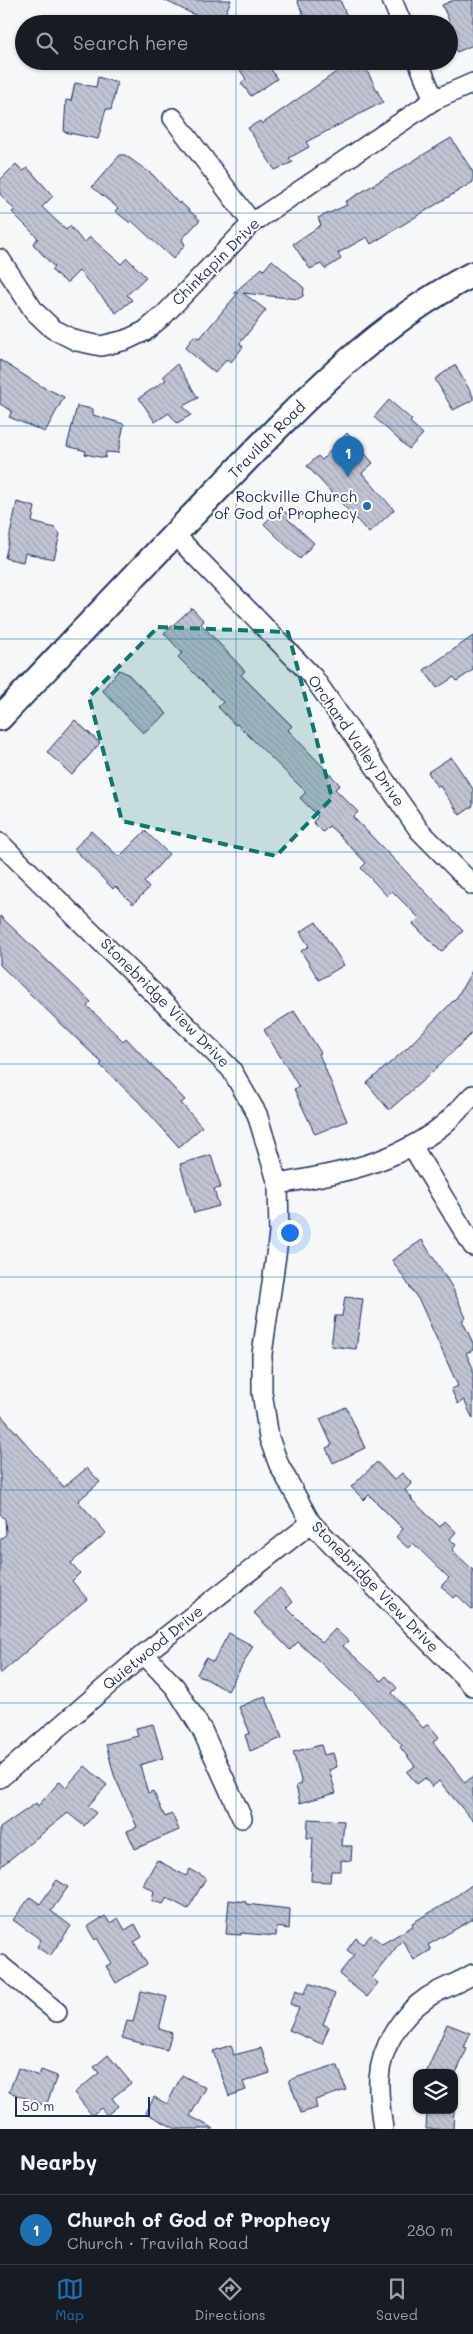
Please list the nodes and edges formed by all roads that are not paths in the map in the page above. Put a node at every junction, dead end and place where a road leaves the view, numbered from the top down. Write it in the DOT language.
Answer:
graph roads {
  1 [pos="392,0"];
  2 [pos="398,15"];
  3 [pos="422,70"];
  4 [pos="473,83"];
  5 [pos="434,100"];
  6 [pos="173,118"];
  7 [pos="252,223"];
  8 [pos="0,259"];
  9 [pos="473,274"];
  10 [pos="174,534"];
  11 [pos="0,718"];
  12 [pos="0,843"];
  13 [pos="473,884"];
  14 [pos="473,1095"];
  15 [pos="412,1146"];
  16 [pos="278,1184"];
  17 [pos="473,1246"];
  18 [pos="311,1523"];
  19 [pos="144,1654"];
  20 [pos="473,1686"];
  21 [pos="0,1778"];
  22 [pos="242,1818"];
  23 [pos="0,1966"];
  24 [pos="473,1974"];
  25 [pos="57,2012"];
  26 [pos="383,2129"];
  1 -- 2 [label="street"];
  3 -- 5 [label="street"];
  4 -- 5 [label="street, Chinkapin Drive"];
  5 -- 7 [label="street, Chinkapin Drive"];
  6 -- 7 [label="street"];
  7 -- 8 [label="street, Chinkapin Drive"];
  9 -- 10 [label="main road, Travilah Road"];
  10 -- 11 [label="main road, Travilah Road"];
  10 -- 13 [label="street, Orchard Valley Drive"];
  12 -- 16 [label="street, Stonebridge View Drive"];
  14 -- 15 [label="street"];
  15 -- 16 [label="street"];
  15 -- 17 [label="street"];
  16 -- 18 [label="street, Stonebridge View Drive"];
  18 -- 19 [label="street, Quietwood Drive"];
  18 -- 20 [label="street, Stonebridge View Drive"];
  19 -- 21 [label="street, Quietwood Drive"];
  19 -- 22 [label="street"];
  23 -- 25 [label="street"];
  24 -- 26 [label="street"];
}
